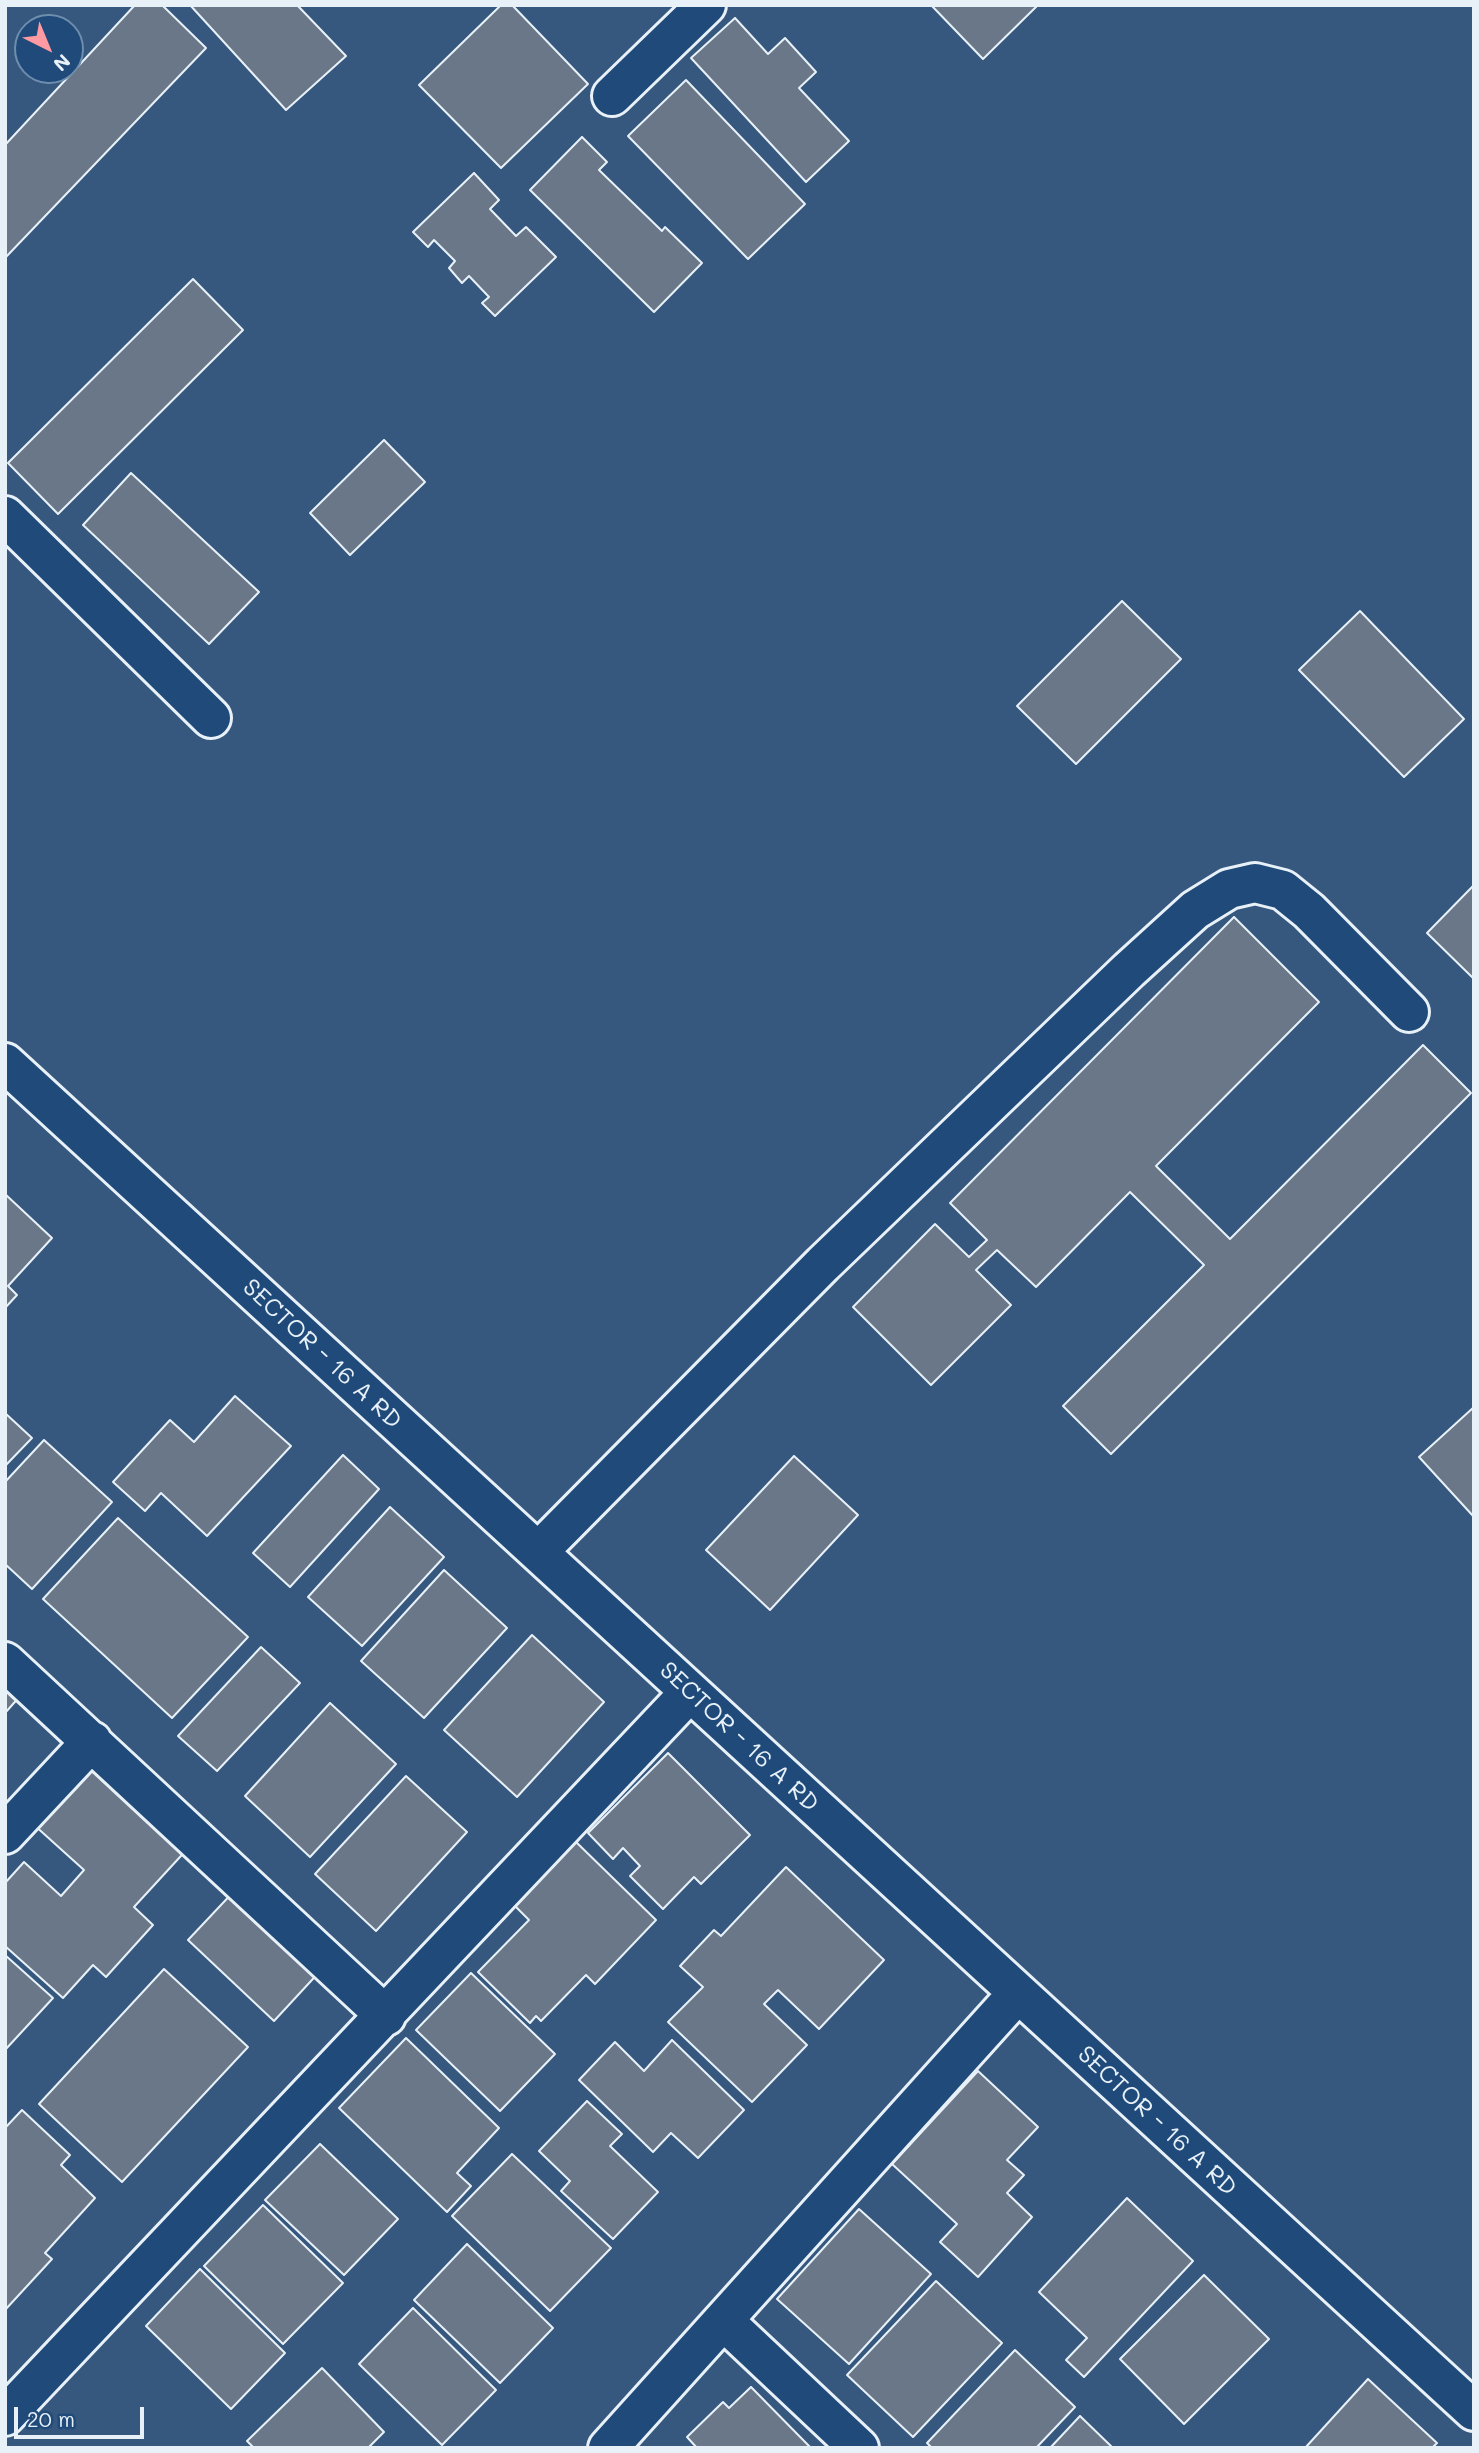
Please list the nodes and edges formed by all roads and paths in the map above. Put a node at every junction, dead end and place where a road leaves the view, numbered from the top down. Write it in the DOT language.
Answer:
graph roads {
  1 [pos="706,5"];
  2 [pos="612,96"];
  3 [pos="5,516"];
  4 [pos="211,718"];
  5 [pos="1409,1012"];
  6 [pos="5,1063"];
  7 [pos="538,1552"];
  8 [pos="5,1662"];
  9 [pos="690,1692"];
  10 [pos="92,1741"];
  11 [pos="5,1834"];
  12 [pos="1018,1993"];
  13 [pos="386,2015"];
  14 [pos="724,2322"];
  15 [pos="1474,2411"];
  16 [pos="5,2416"];
  17 [pos="608,2448"];
  18 [pos="859,2448"];
  1 -- 2 [label="street"];
  3 -- 4 [label="street"];
  5 -- 7 [label="street"];
  6 -- 7 [label="street, SECTOR - 16 A RD"];
  7 -- 9 [label="street, SECTOR - 16 A RD"];
  8 -- 10 [label="street"];
  9 -- 12 [label="street, SECTOR - 16 A RD"];
  9 -- 13 [label="street"];
  10 -- 11 [label="street"];
  10 -- 13 [label="street"];
  12 -- 14 [label="street"];
  12 -- 15 [label="street, SECTOR - 16 A RD"];
  13 -- 16 [label="street"];
  14 -- 17 [label="street"];
  14 -- 18 [label="street"];
}
